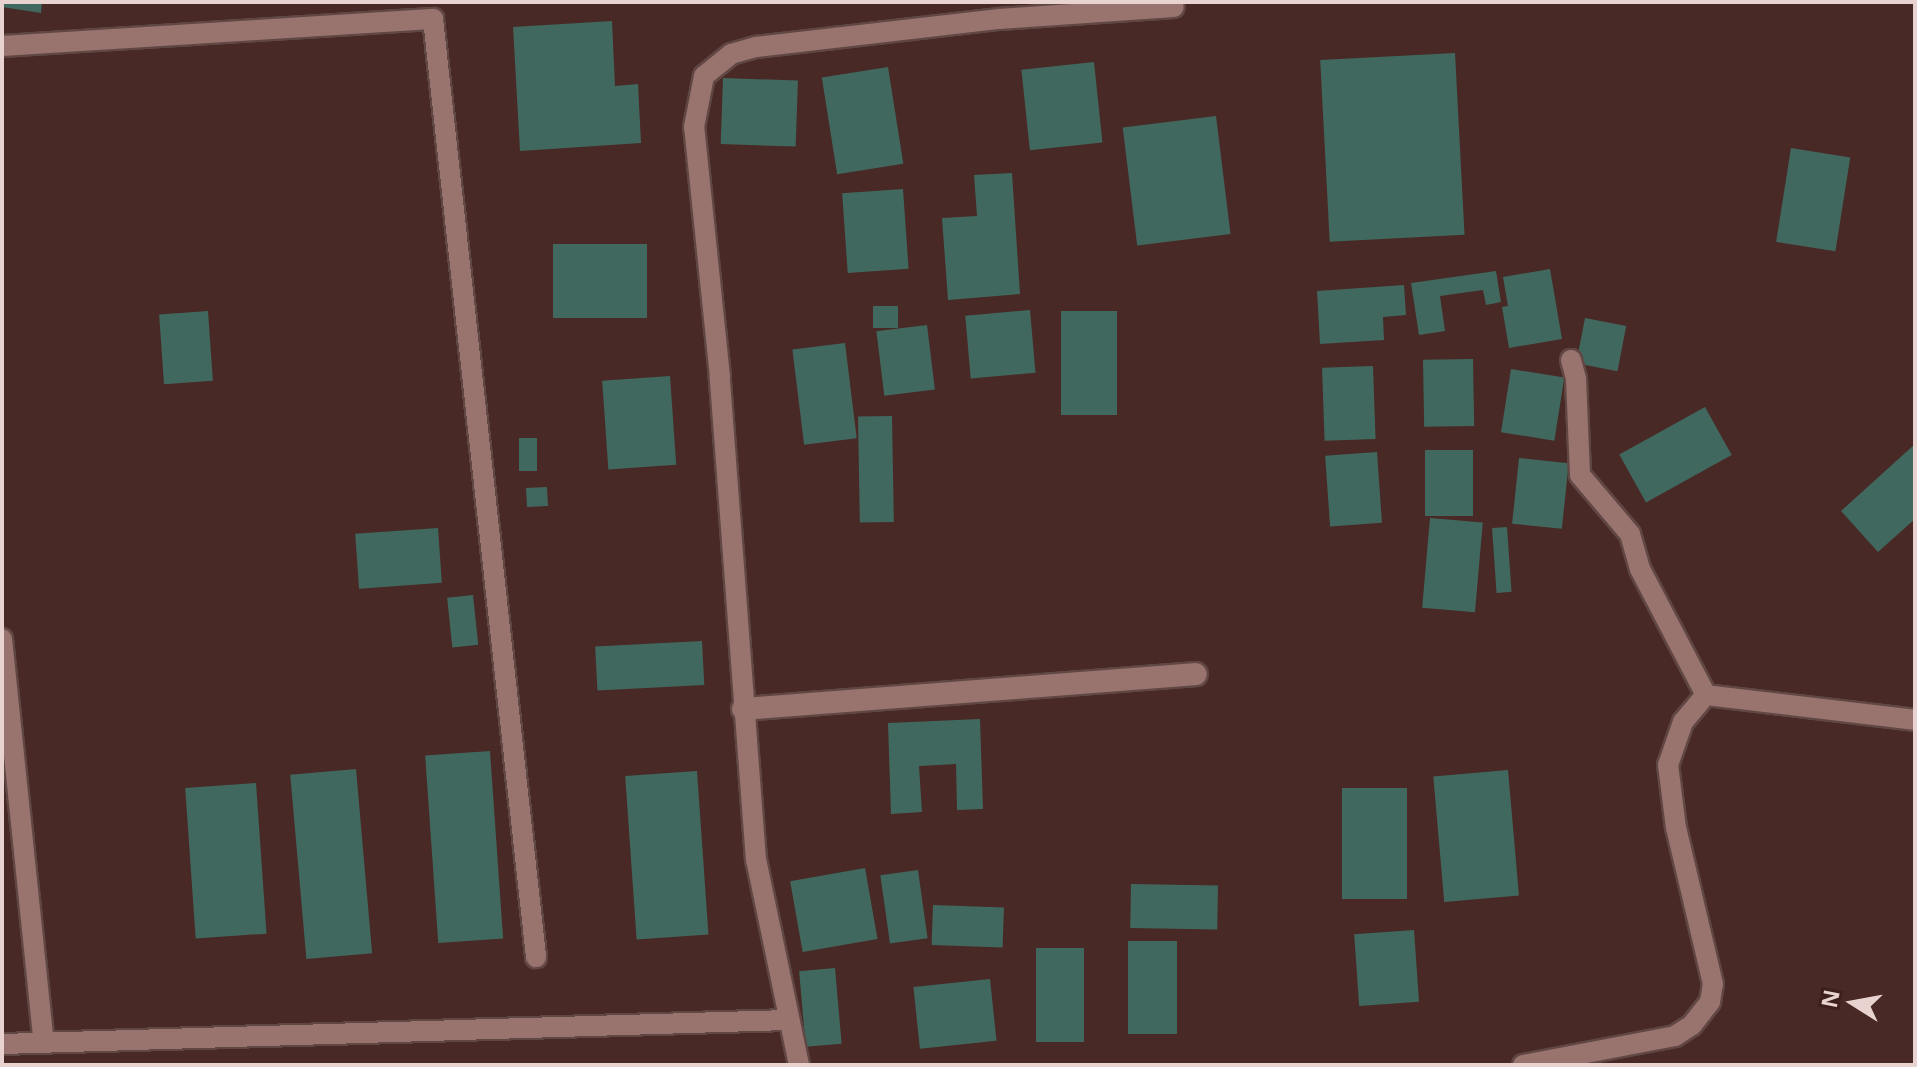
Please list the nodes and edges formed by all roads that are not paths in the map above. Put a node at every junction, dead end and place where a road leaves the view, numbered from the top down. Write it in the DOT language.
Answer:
graph roads {
  1 [pos="1174,7"];
  2 [pos="2,46"];
  3 [pos="1571,360"];
  4 [pos="2,639"];
  5 [pos="1196,674"];
  6 [pos="1706,695"];
  7 [pos="743,709"];
  8 [pos="1915,720"];
  9 [pos="536,957"];
  10 [pos="787,1020"];
  11 [pos="44,1042"];
  12 [pos="2,1044"];
  13 [pos="799,1065"];
  14 [pos="1523,1065"];
  1 -- 7 [label="lane"];
  2 -- 9 [label="lane"];
  3 -- 6 [label="lane"];
  4 -- 11 [label="lane"];
  5 -- 7 [label="street"];
  6 -- 8 [label="lane"];
  6 -- 14 [label="lane"];
  7 -- 10 [label="lane"];
  10 -- 11 [label="lane"];
  10 -- 13 [label="lane"];
  11 -- 12 [label="lane"];
}
